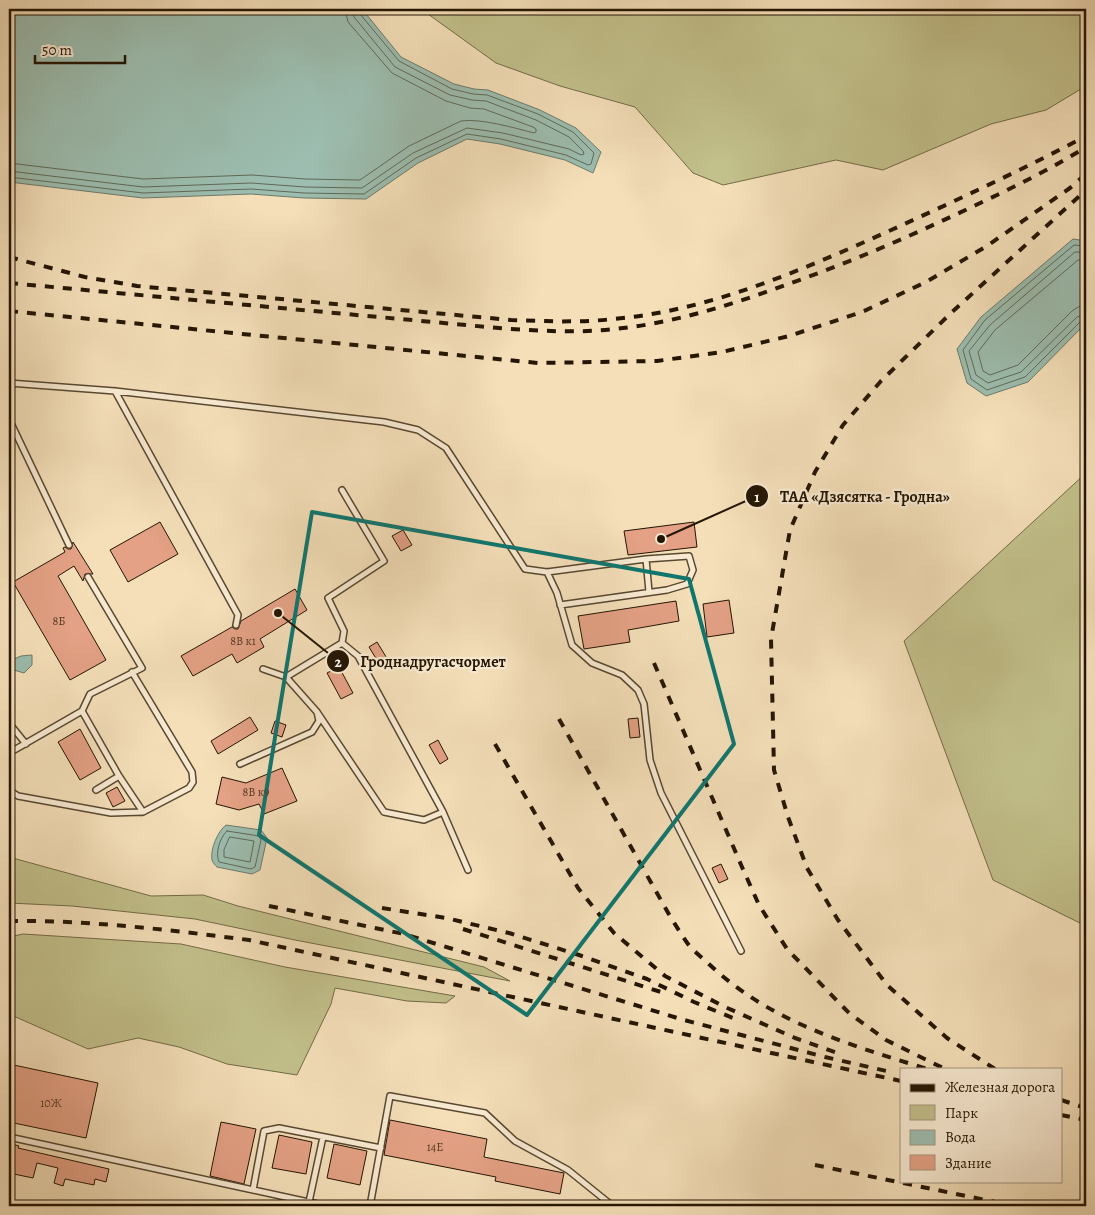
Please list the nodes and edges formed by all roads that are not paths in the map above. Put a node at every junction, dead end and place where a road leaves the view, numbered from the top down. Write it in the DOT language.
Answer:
graph roads {
  1 [pos="9,383"];
  2 [pos="115,391"];
  3 [pos="9,420"];
  4 [pos="342,490"];
  5 [pos="69,544"];
  6 [pos="646,559"];
  7 [pos="547,572"];
  8 [pos="88,577"];
  9 [pos="648,592"];
  10 [pos="560,605"];
  11 [pos="236,625"];
  12 [pos="342,643"];
  13 [pos="263,669"];
  14 [pos="132,672"];
  15 [pos="286,677"];
  16 [pos="82,711"];
  17 [pos="317,712"];
  18 [pos="9,723"];
  19 [pos="26,744"];
  20 [pos="9,754"];
  21 [pos="240,764"];
  22 [pos="119,776"];
  23 [pos="9,790"];
  24 [pos="96,790"];
  25 [pos="143,812"];
  26 [pos="443,812"];
  27 [pos="468,870"];
  28 [pos="741,951"];
  29 [pos="9,1137"];
  30 [pos="323,1137"];
  31 [pos="381,1148"];
  32 [pos="253,1190"];
  33 [pos="309,1202"];
  34 [pos="327,1206"];
  35 [pos="370,1206"];
  36 [pos="610,1206"];
  1 -- 2 [label="lane"];
  2 -- 7 [label="lane"];
  2 -- 11 [label="lane"];
  3 -- 5 [label="lane"];
  4 -- 12 [label="lane"];
  6 -- 7 [label="lane"];
  6 -- 9 [label="lane"];
  6 -- 9 [label="lane"];
  7 -- 10 [label="lane"];
  8 -- 14 [label="lane"];
  9 -- 10 [label="lane"];
  10 -- 28 [label="lane"];
  12 -- 15 [label="lane"];
  12 -- 26 [label="lane"];
  13 -- 15 [label="lane"];
  14 -- 16 [label="lane"];
  14 -- 25 [label="lane"];
  15 -- 17 [label="lane"];
  16 -- 19 [label="lane"];
  16 -- 22 [label="lane"];
  17 -- 21 [label="lane"];
  17 -- 26 [label="lane"];
  18 -- 19 [label="lane"];
  19 -- 20 [label="lane"];
  22 -- 24 [label="lane"];
  22 -- 25 [label="lane"];
  23 -- 25 [label="lane"];
  26 -- 27 [label="lane"];
  29 -- 32 [label="lane"];
  30 -- 31 [label="lane"];
  30 -- 32 [label="lane"];
  30 -- 33 [label="lane"];
  31 -- 35 [label="lane"];
  31 -- 36 [label="lane"];
  32 -- 33 [label="lane"];
  33 -- 34 [label="lane"];
}
